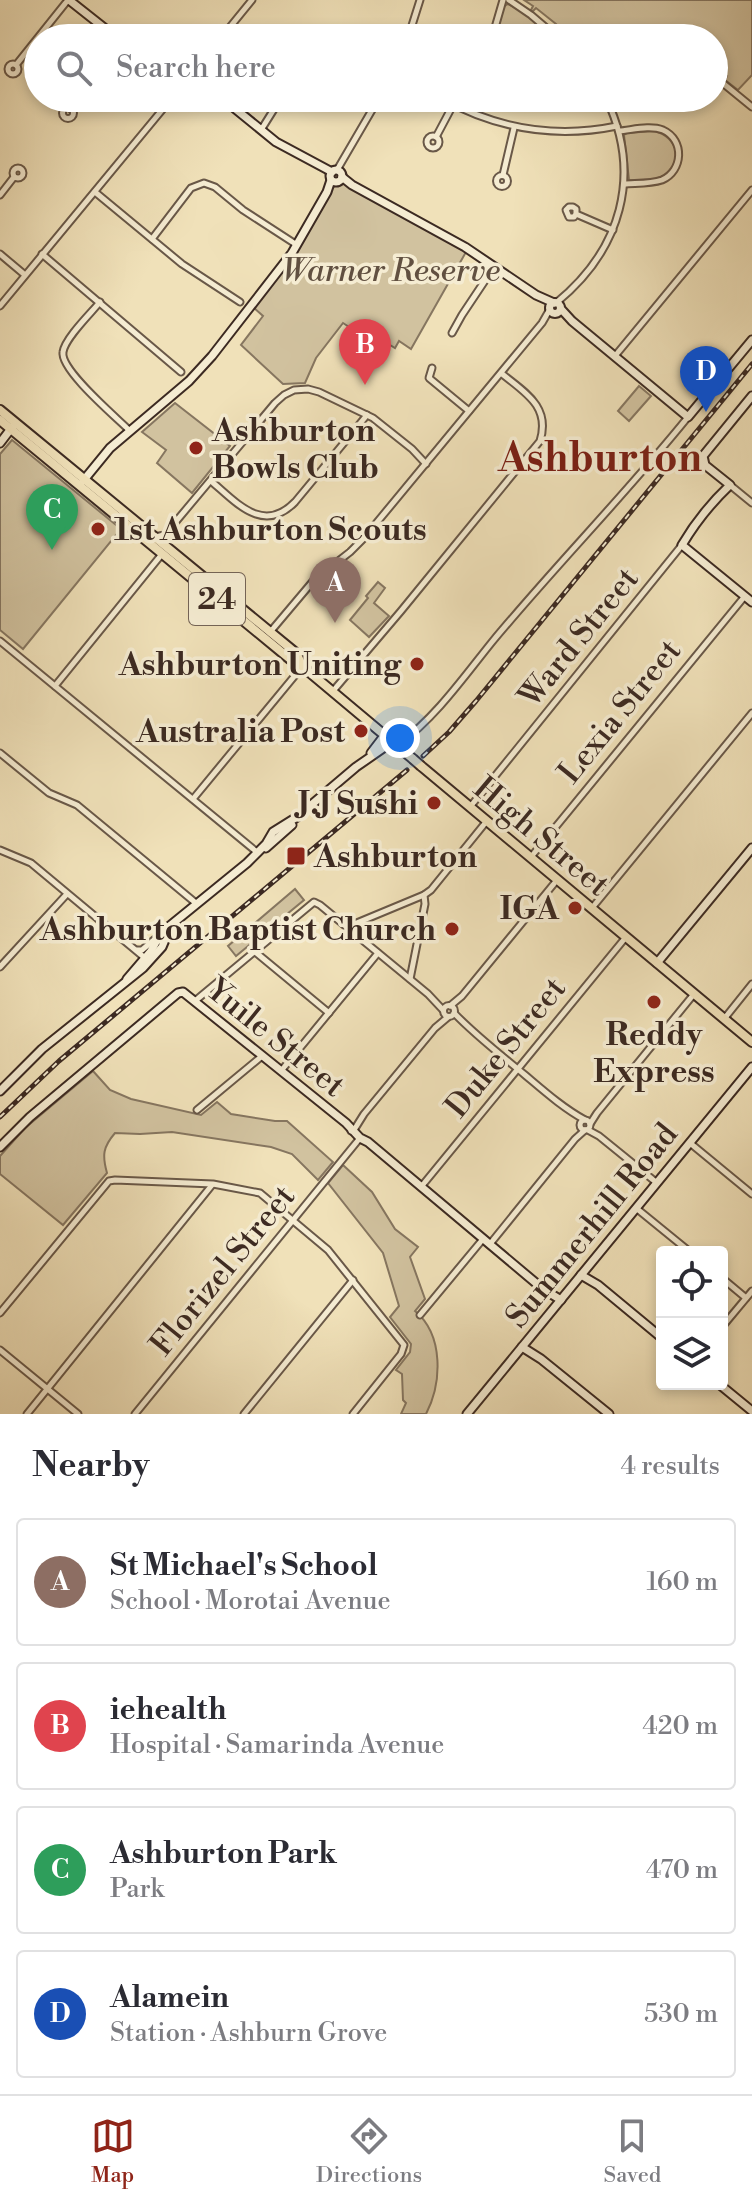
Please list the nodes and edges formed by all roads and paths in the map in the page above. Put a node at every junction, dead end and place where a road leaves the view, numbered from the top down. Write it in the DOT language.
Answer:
graph roads {
  1 [pos="69,0"];
  2 [pos="252,0"];
  3 [pos="420,0"];
  4 [pos="503,0"];
  5 [pos="509,0"];
  6 [pos="49,24"];
  7 [pos="99,24"];
  8 [pos="232,24"];
  9 [pos="412,24"];
  10 [pos="495,24"];
  11 [pos="541,24"];
  12 [pos="24,55"];
  13 [pos="16,65"];
  14 [pos="728,87"];
  15 [pos="752,107"];
  16 [pos="160,112"];
  17 [pos="239,112"];
  18 [pos="272,112"];
  19 [pos="371,112"];
  20 [pos="449,112"];
  21 [pos="470,112"];
  22 [pos="612,112"];
  23 [pos="514,128"];
  24 [pos="618,128"];
  25 [pos="261,130"];
  26 [pos="436,137"];
  27 [pos="503,175"];
  28 [pos="336,176"];
  29 [pos="14,177"];
  30 [pos="624,184"];
  31 [pos="752,190"];
  32 [pos="94,192"];
  33 [pos="0,195"];
  34 [pos="576,214"];
  35 [pos="613,230"];
  36 [pos="152,239"];
  37 [pos="297,245"];
  38 [pos="0,254"];
  39 [pos="42,254"];
  40 [pos="494,266"];
  41 [pos="25,275"];
  42 [pos="100,302"];
  43 [pos="240,302"];
  44 [pos="0,306"];
  45 [pos="555,308"];
  46 [pos="452,333"];
  47 [pos="752,340"];
  48 [pos="614,356"];
  49 [pos="432,368"];
  50 [pos="181,372"];
  51 [pos="501,373"];
  52 [pos="422,375"];
  53 [pos="429,378"];
  54 [pos="752,396"];
  55 [pos="0,410"];
  56 [pos="469,411"];
  57 [pos="367,415"];
  58 [pos="688,417"];
  59 [pos="0,420"];
  60 [pos="13,426"];
  61 [pos="130,431"];
  62 [pos="0,443"];
  63 [pos="428,462"];
  64 [pos="211,481"];
  65 [pos="81,482"];
  66 [pos="729,484"];
  67 [pos="752,503"];
  68 [pos="154,537"];
  69 [pos="682,545"];
  70 [pos="162,554"];
  71 [pos="745,596"];
  72 [pos="752,602"];
  73 [pos="268,635"];
  74 [pos="0,641"];
  75 [pos="302,666"];
  76 [pos="55,686"];
  77 [pos="332,691"];
  78 [pos="752,713"];
  79 [pos="394,744"];
  80 [pos="0,753"];
  81 [pos="193,799"];
  82 [pos="470,807"];
  83 [pos="487,821"];
  84 [pos="752,848"];
  85 [pos="0,850"];
  86 [pos="258,853"];
  87 [pos="531,857"];
  88 [pos="557,880"];
  89 [pos="67,894"];
  90 [pos="424,895"];
  91 [pos="197,904"];
  92 [pos="592,908"];
  93 [pos="171,926"];
  94 [pos="350,930"];
  95 [pos="157,937"];
  96 [pos="626,937"];
  97 [pos="133,948"];
  98 [pos="254,951"];
  99 [pos="378,953"];
  100 [pos="147,960"];
  101 [pos="657,963"];
  102 [pos="0,967"];
  103 [pos="408,977"];
  104 [pos="752,984"];
  105 [pos="695,994"];
  106 [pos="195,1001"];
  107 [pos="449,1011"];
  108 [pos="329,1013"];
  109 [pos="724,1019"];
  110 [pos="752,1042"];
  111 [pos="262,1056"];
  112 [pos="752,1067"];
  113 [pos="518,1069"];
  114 [pos="281,1071"];
  115 [pos="0,1091"];
  116 [pos="197,1110"];
  117 [pos="586,1125"];
  118 [pos="352,1130"];
  119 [pos="359,1140"];
  120 [pos="690,1143"];
  121 [pos="0,1147"];
  122 [pos="657,1183"];
  123 [pos="213,1184"];
  124 [pos="420,1188"];
  125 [pos="752,1194"];
  126 [pos="636,1208"];
  127 [pos="293,1221"];
  128 [pos="486,1242"];
  129 [pos="683,1246"];
  130 [pos="583,1273"];
  131 [pos="353,1280"];
  132 [pos="728,1283"];
  133 [pos="752,1291"];
  134 [pos="746,1298"];
  135 [pos="559,1303"];
  136 [pos="0,1313"];
  137 [pos="420,1315"];
  138 [pos="728,1320"];
  139 [pos="656,1333"];
  140 [pos="524,1345"];
  141 [pos="0,1350"];
  142 [pos="47,1389"];
  143 [pos="726,1390"];
  144 [pos="596,1404"];
  145 [pos="752,1411"];
  146 [pos="472,1412"];
  147 [pos="27,1414"];
  148 [pos="78,1414"];
  149 [pos="135,1414"];
  150 [pos="244,1414"];
  151 [pos="353,1414"];
  152 [pos="599,1414"];
  153 [pos="609,1414"];
  1 -- 6 [label="street"];
  1 -- 7 [label="street"];
  2 -- 8 [label="street"];
  3 -- 9 [label="street"];
  4 -- 10 [label="street"];
  5 -- 11 [label="street"];
  12 -- 13 [label="street"];
  14 -- 15 [label="street"];
  16 -- 32 [label="street"];
  17 -- 25 [label="street"];
  18 -- 25 [label="street"];
  19 -- 28 [label="street"];
  20 -- 26 [label="street"];
  21 -- 23 [label="street"];
  22 -- 24 [label="street"];
  23 -- 24 [label="street"];
  23 -- 27 [label="street"];
  24 -- 30 [label="street"];
  24 -- 30 [label="street"];
  25 -- 28 [label="street"];
  28 -- 37 [label="street"];
  28 -- 40 [label="street"];
  29 -- 33 [label="street"];
  30 -- 35 [label="street"];
  31 -- 48 [label="street"];
  32 -- 36 [label="street"];
  32 -- 39 [label="street"];
  34 -- 35 [label="street"];
  35 -- 45 [label="street"];
  36 -- 37 [label="street"];
  36 -- 43 [label="street"];
  37 -- 61 [label="street"];
  38 -- 41 [label="street"];
  39 -- 41 [label="street"];
  39 -- 42 [label="street"];
  40 -- 45 [label="street"];
  40 -- 46 [label="street"];
  41 -- 44 [label="street"];
  42 -- 50 [label="street"];
  42 -- 61 [label="street"];
  45 -- 48 [label="street"];
  45 -- 51 [label="street"];
  47 -- 58 [label="street"];
  48 -- 58 [label="street"];
  49 -- 53 [label="street"];
  51 -- 56 [label="street"];
  51 -- 77 [label="street"];
  52 -- 53 [label="street"];
  53 -- 56 [label="street"];
  54 -- 66 [label="street"];
  55 -- 60 [label="main road, High Street / 24"];
  56 -- 63 [label="street"];
  57 -- 63 [label="street"];
  57 -- 64 [label="street"];
  57 -- 64 [label="street"];
  58 -- 79 [label="street"];
  59 -- 60 [label="main road, High Street / 24"];
  60 -- 62 [label="street"];
  60 -- 65 [label="main road, High Street / 24"];
  61 -- 65 [label="street"];
  63 -- 73 [label="street"];
  64 -- 68 [label="street"];
  65 -- 68 [label="main road, High Street / 24"];
  65 -- 70 [label="main road, High Street / 24"];
  66 -- 67 [label="street"];
  66 -- 69 [label="street, Ward Street"];
  68 -- 73 [label="main road, High Street / 24"];
  69 -- 71 [label="street"];
  69 -- 82 [label="street, Ward Street"];
  70 -- 73 [label="main road, High Street / 24"];
  70 -- 76 [label="street"];
  71 -- 72 [label="street"];
  71 -- 87 [label="street, Lexia Street"];
  73 -- 75 [label="main road, High Street / 24"];
  74 -- 76 [label="street"];
  75 -- 77 [label="main road, High Street / 24"];
  75 -- 81 [label="street"];
  76 -- 81 [label="street"];
  77 -- 79 [label="main road, High Street / 24"];
  78 -- 92 [label="street"];
  79 -- 82 [label="main road, High Street / 24, bridge"];
  79 -- 86 [label="street"];
  80 -- 91 [label="street"];
  81 -- 86 [label="street"];
  82 -- 83 [label="main road, High Street / 24"];
  83 -- 87 [label="main road, High Street / 24"];
  83 -- 90 [label="street"];
  84 -- 101 [label="street"];
  85 -- 89 [label="street"];
  86 -- 91 [label="street"];
  87 -- 88 [label="main road, High Street / 24"];
  88 -- 92 [label="main road, High Street / 24"];
  88 -- 107 [label="street"];
  89 -- 97 [label="street"];
  89 -- 102 [label="street"];
  90 -- 94 [label="street"];
  90 -- 103 [label="street"];
  91 -- 93 [label="street"];
  92 -- 96 [label="main road, High Street / 24"];
  93 -- 95 [label="street"];
  93 -- 100 [label="street"];
  94 -- 98 [label="street"];
  94 -- 99 [label="street"];
  95 -- 97 [label="street"];
  95 -- 100 [label="street"];
  96 -- 101 [label="main road, High Street / 24"];
  96 -- 113 [label="street, Duke Street"];
  97 -- 100 [label="street"];
  98 -- 106 [label="street"];
  98 -- 108 [label="street"];
  99 -- 103 [label="street"];
  99 -- 108 [label="street"];
  100 -- 115 [label="street"];
  101 -- 105 [label="main road, High Street / 24"];
  103 -- 107 [label="street"];
  104 -- 109 [label="street"];
  105 -- 109 [label="main road, High Street / 24"];
  105 -- 117 [label="street"];
  106 -- 111 [label="street, Yuile Street"];
  106 -- 121 [label="street, Yuile Street"];
  107 -- 113 [label="street"];
  107 -- 118 [label="street"];
  108 -- 114 [label="street"];
  109 -- 110 [label="main road, High Street / 24"];
  111 -- 114 [label="street, Yuile Street"];
  111 -- 116 [label="street"];
  112 -- 120 [label="street, Summerhill Road"];
  113 -- 117 [label="street"];
  113 -- 124 [label="street, Duke Street"];
  114 -- 118 [label="street, Yuile Street"];
  117 -- 122 [label="street"];
  117 -- 128 [label="street"];
  118 -- 119 [label="street, Yuile Street"];
  119 -- 124 [label="street, Yuile Street"];
  119 -- 127 [label="street, Florizel Street"];
  120 -- 122 [label="street, Summerhill Road"];
  120 -- 125 [label="street"];
  122 -- 126 [label="street, Summerhill Road"];
  123 -- 127 [label="street"];
  123 -- 136 [label="street"];
  123 -- 142 [label="street"];
  124 -- 128 [label="street, Yuile Street"];
  126 -- 129 [label="street"];
  126 -- 130 [label="street, Summerhill Road"];
  127 -- 131 [label="street"];
  127 -- 149 [label="street, Florizel Street"];
  128 -- 135 [label="street, Yuile Street"];
  128 -- 137 [label="street"];
  130 -- 135 [label="street, Summerhill Road"];
  130 -- 139 [label="street"];
  131 -- 150 [label="street"];
  131 -- 151 [label="street"];
  132 -- 134 [label="street"];
  133 -- 134 [label="street"];
  134 -- 138 [label="street"];
  135 -- 140 [label="street, Summerhill Road"];
  140 -- 144 [label="street"];
  140 -- 146 [label="street, Summerhill Road"];
  141 -- 142 [label="street"];
  142 -- 147 [label="street"];
  142 -- 148 [label="street"];
  143 -- 145 [label="street"];
  144 -- 152 [label="street"];
  144 -- 153 [label="street"];
}
